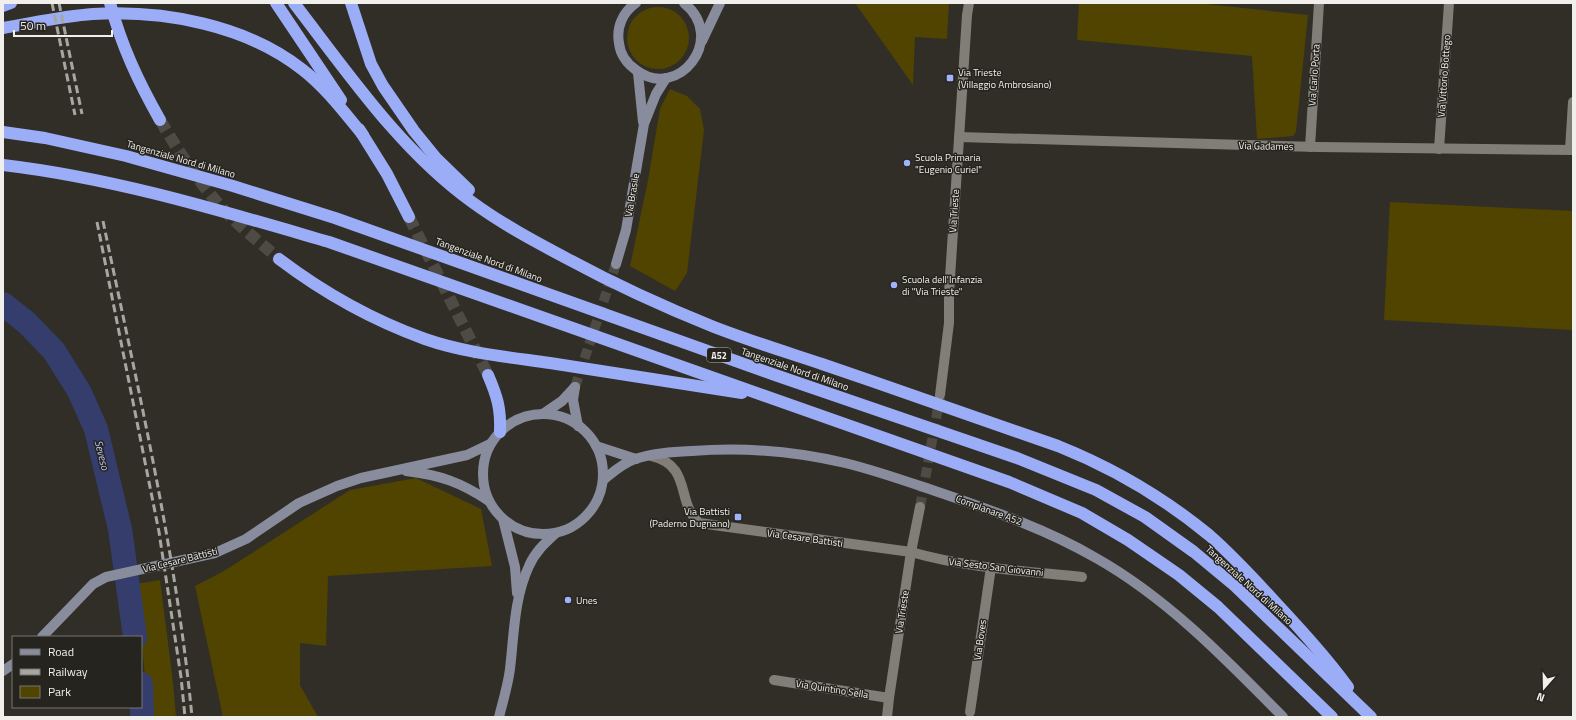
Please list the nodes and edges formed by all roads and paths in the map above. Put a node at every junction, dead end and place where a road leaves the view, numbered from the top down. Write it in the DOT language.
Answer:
graph roads {
  1 [pos="11,3"];
  2 [pos="110,3"];
  3 [pos="276,3"];
  4 [pos="294,3"];
  5 [pos="350,3"];
  6 [pos="636,3"];
  7 [pos="684,3"];
  8 [pos="720,3"];
  9 [pos="969,3"];
  10 [pos="1318,3"];
  11 [pos="1449,3"];
  12 [pos="3,6"];
  13 [pos="3,28"];
  14 [pos="701,45"];
  15 [pos="638,73"];
  16 [pos="666,78"];
  17 [pos="1573,102"];
  18 [pos="160,120"];
  19 [pos="644,124"];
  20 [pos="3,132"];
  21 [pos="362,135"];
  22 [pos="959,136"];
  23 [pos="1310,147"];
  24 [pos="1440,149"];
  25 [pos="1572,150"];
  26 [pos="3,165"];
  27 [pos="409,217"];
  28 [pos="500,220"];
  29 [pos="279,259"];
  30 [pos="616,264"];
  31 [pos="488,375"];
  32 [pos="940,395"];
  33 [pos="773,398"];
  34 [pos="543,414"];
  35 [pos="578,426"];
  36 [pos="500,432"];
  37 [pos="490,444"];
  38 [pos="596,446"];
  39 [pos="651,456"];
  40 [pos="636,459"];
  41 [pos="396,470"];
  42 [pos="603,480"];
  43 [pos="489,501"];
  44 [pos="920,506"];
  45 [pos="503,519"];
  46 [pos="556,533"];
  47 [pos="911,552"];
  48 [pos="991,567"];
  49 [pos="1082,577"];
  50 [pos="518,602"];
  51 [pos="43,636"];
  52 [pos="12,665"];
  53 [pos="3,671"];
  54 [pos="774,680"];
  55 [pos="889,698"];
  56 [pos="970,712"];
  57 [pos="1368,714"];
  58 [pos="500,717"];
  59 [pos="887,717"];
  60 [pos="1283,717"];
  61 [pos="1332,717"];
  1 -- 12 [label="highway"];
  2 -- 18 [label="highway"];
  3 -- 21 [label="highway"];
  4 -- 28 [label="highway"];
  5 -- 28 [label="highway"];
  6 -- 15 [label="street"];
  7 -- 14 [label="street"];
  8 -- 14 [label="street"];
  9 -- 22 [label="street, Via Trieste"];
  10 -- 23 [label="street, Via Carlo Porta"];
  11 -- 24 [label="street, Via Vittorio Bottego"];
  13 -- 21 [label="highway"];
  14 -- 16 [label="street"];
  15 -- 16 [label="street"];
  15 -- 19 [label="street, Via Brasile"];
  16 -- 19 [label="street, Via Brasile"];
  17 -- 25 [label="street"];
  19 -- 30 [label="street, Via Brasile"];
  20 -- 57 [label="highway, Tangenziale Nord di Milano / A52"];
  21 -- 27 [label="highway"];
  22 -- 23 [label="street, Via Gadames"];
  22 -- 32 [label="street, Via Trieste"];
  23 -- 24 [label="street, Via Gadames"];
  24 -- 25 [label="street, Via Gadames"];
  26 -- 33 [label="highway, A52"];
  28 -- 57 [label="highway, A52"];
  29 -- 33 [label="highway"];
  31 -- 36 [label="highway"];
  33 -- 61 [label="highway, A52"];
  34 -- 35 [label="street"];
  34 -- 35 [label="street"];
  34 -- 36 [label="street"];
  35 -- 38 [label="street"];
  36 -- 37 [label="street"];
  37 -- 41 [label="street, Via Cesare Battisti"];
  37 -- 43 [label="street"];
  38 -- 40 [label="street, Complanare A52"];
  38 -- 42 [label="street"];
  39 -- 40 [label="street, Complanare A52"];
  39 -- 47 [label="street, Via Cesare Battisti"];
  39 -- 60 [label="street, Complanare A52"];
  40 -- 42 [label="street, Complanare A52"];
  41 -- 43 [label="street, Via Cesare Battisti"];
  41 -- 51 [label="street, Via Cesare Battisti"];
  42 -- 46 [label="street"];
  43 -- 45 [label="street"];
  44 -- 47 [label="street, Via Trieste"];
  45 -- 46 [label="street"];
  45 -- 50 [label="street"];
  46 -- 50 [label="street"];
  47 -- 48 [label="street, Via Sesto San Giovanni"];
  47 -- 55 [label="street, Via Trieste"];
  48 -- 49 [label="street, Via Sesto San Giovanni"];
  48 -- 56 [label="street, Via Boves"];
  50 -- 58 [label="street"];
  52 -- 53 [label="street"];
  54 -- 55 [label="street, Via Quintino Sella"];
  55 -- 59 [label="street, Via Trieste"];
}
